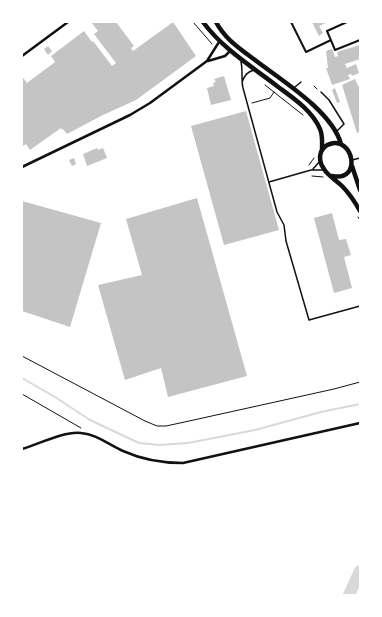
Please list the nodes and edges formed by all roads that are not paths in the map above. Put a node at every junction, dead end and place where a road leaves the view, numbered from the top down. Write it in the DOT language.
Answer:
graph roads {
  1 [pos="68,22"];
  2 [pos="203,22"];
  3 [pos="216,22"];
  4 [pos="291,22"];
  5 [pos="347,22"];
  6 [pos="331,40"];
  7 [pos="360,40"];
  8 [pos="220,42"];
  9 [pos="230,51"];
  10 [pos="22,56"];
  11 [pos="239,58"];
  12 [pos="207,61"];
  13 [pos="255,70"];
  14 [pos="301,82"];
  15 [pos="242,84"];
  16 [pos="294,89"];
  17 [pos="321,92"];
  18 [pos="336,132"];
  19 [pos="341,144"];
  20 [pos="322,150"];
  21 [pos="360,158"];
  22 [pos="320,160"];
  23 [pos="352,163"];
  24 [pos="22,167"];
  25 [pos="311,170"];
  26 [pos="324,171"];
  27 [pos="332,176"];
  28 [pos="269,182"];
  29 [pos="360,190"];
  30 [pos="358,212"];
  31 [pos="360,306"];
  32 [pos="360,423"];
  33 [pos="22,450"];
  1 -- 10 [label="street"];
  2 -- 8 [label="main road"];
  3 -- 16 [label="main road"];
  4 -- 6 [label="street"];
  5 -- 6 [label="street"];
  6 -- 7 [label="street"];
  8 -- 9 [label="main road"];
  8 -- 12 [label="street"];
  9 -- 11 [label="main road"];
  9 -- 12 [label="street"];
  11 -- 13 [label="main road"];
  11 -- 15 [label="lane"];
  12 -- 24 [label="street"];
  13 -- 15 [label="lane"];
  13 -- 20 [label="main road"];
  14 -- 16 [label="lane"];
  15 -- 28 [label="lane"];
  16 -- 18 [label="main road"];
  17 -- 18 [label="lane"];
  18 -- 19 [label="main road"];
  19 -- 20 [label="main road"];
  19 -- 23 [label="main road"];
  20 -- 22 [label="main road"];
  21 -- 23 [label="lane"];
  22 -- 25 [label="lane"];
  22 -- 26 [label="main road"];
  23 -- 27 [label="main road"];
  23 -- 29 [label="main road"];
  25 -- 26 [label="lane"];
  25 -- 28 [label="lane"];
  26 -- 27 [label="main road"];
  27 -- 30 [label="main road"];
  28 -- 31 [label="lane"];
  32 -- 33 [label="street"];
}
